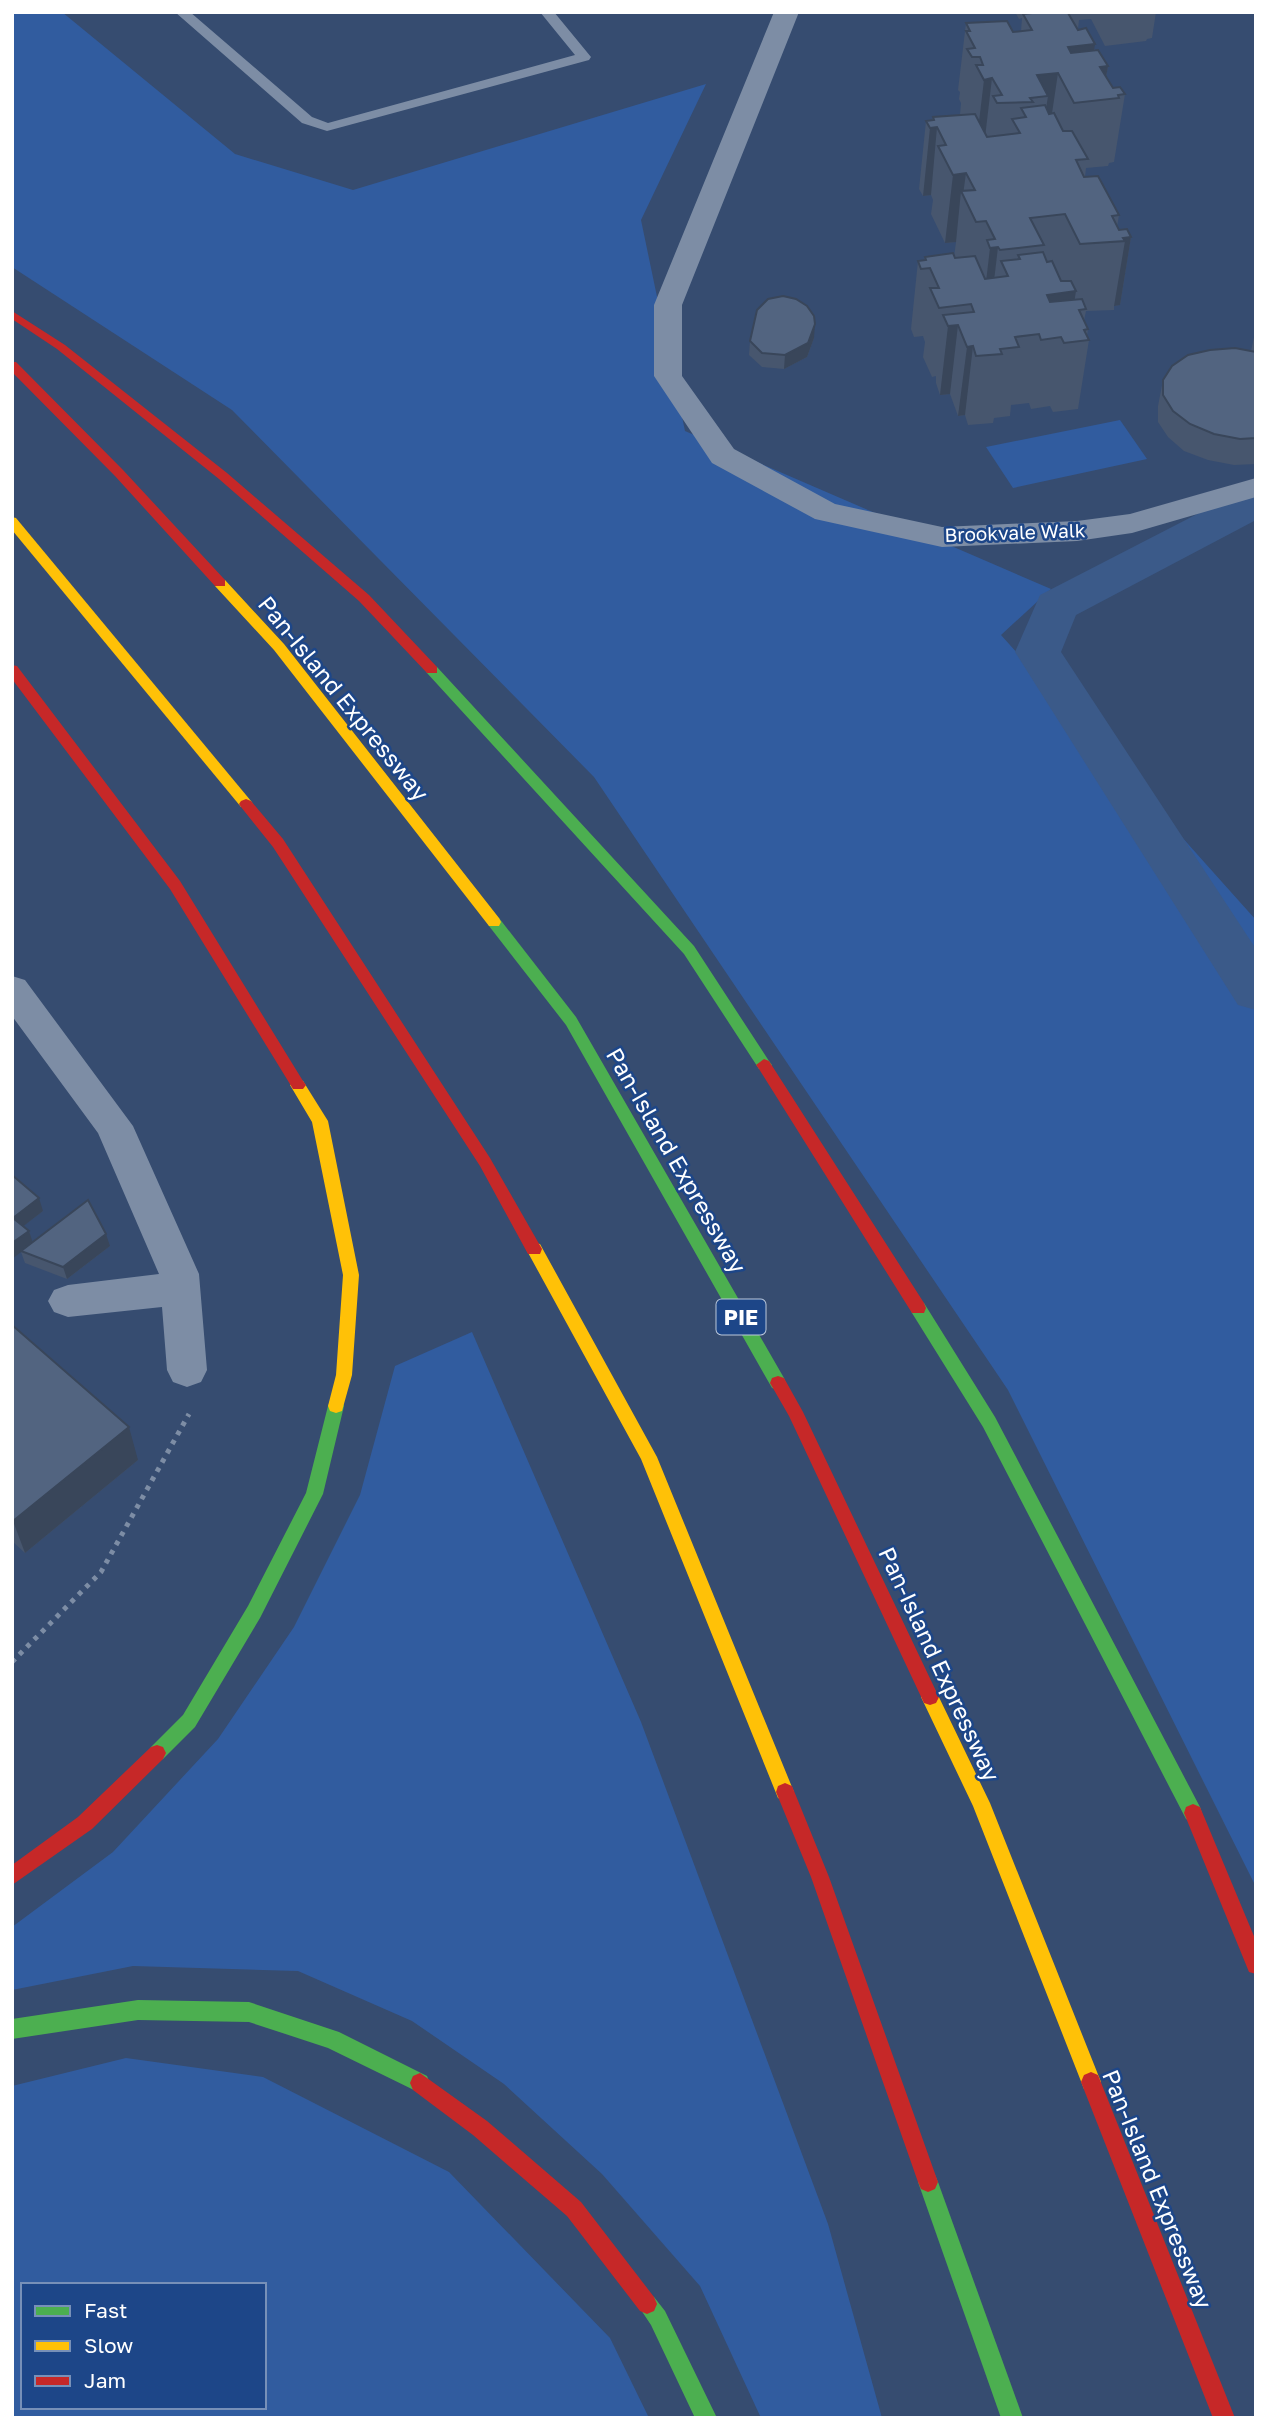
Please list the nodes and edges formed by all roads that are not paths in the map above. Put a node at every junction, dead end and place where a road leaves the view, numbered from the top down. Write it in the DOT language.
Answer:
graph roads {
  1 [pos="182,12"];
  2 [pos="547,12"];
  3 [pos="787,12"];
  4 [pos="12,314"];
  5 [pos="12,365"];
  6 [pos="1256,487"];
  7 [pos="12,521"];
  8 [pos="12,669"];
  9 [pos="12,989"];
  10 [pos="180,1282"];
  11 [pos="68,1301"];
  12 [pos="187,1370"];
  13 [pos="1192,1810"];
  14 [pos="1222,1841"];
  15 [pos="12,1876"];
  16 [pos="1256,1965"];
  17 [pos="12,2029"];
  18 [pos="706,2418"];
  19 [pos="1012,2418"];
  20 [pos="1224,2418"];
  1 -- 2 [label="lane"];
  3 -- 6 [label="street, Brookvale Walk"];
  4 -- 13 [label="main road"];
  5 -- 20 [label="main road, Pan-Island Expressway / PIE"];
  7 -- 19 [label="main road"];
  8 -- 15 [label="main road"];
  9 -- 10 [label="street"];
  10 -- 11 [label="street"];
  10 -- 12 [label="street"];
  13 -- 14 [label="main road"];
  13 -- 16 [label="main road"];
  17 -- 18 [label="main road"];
}
